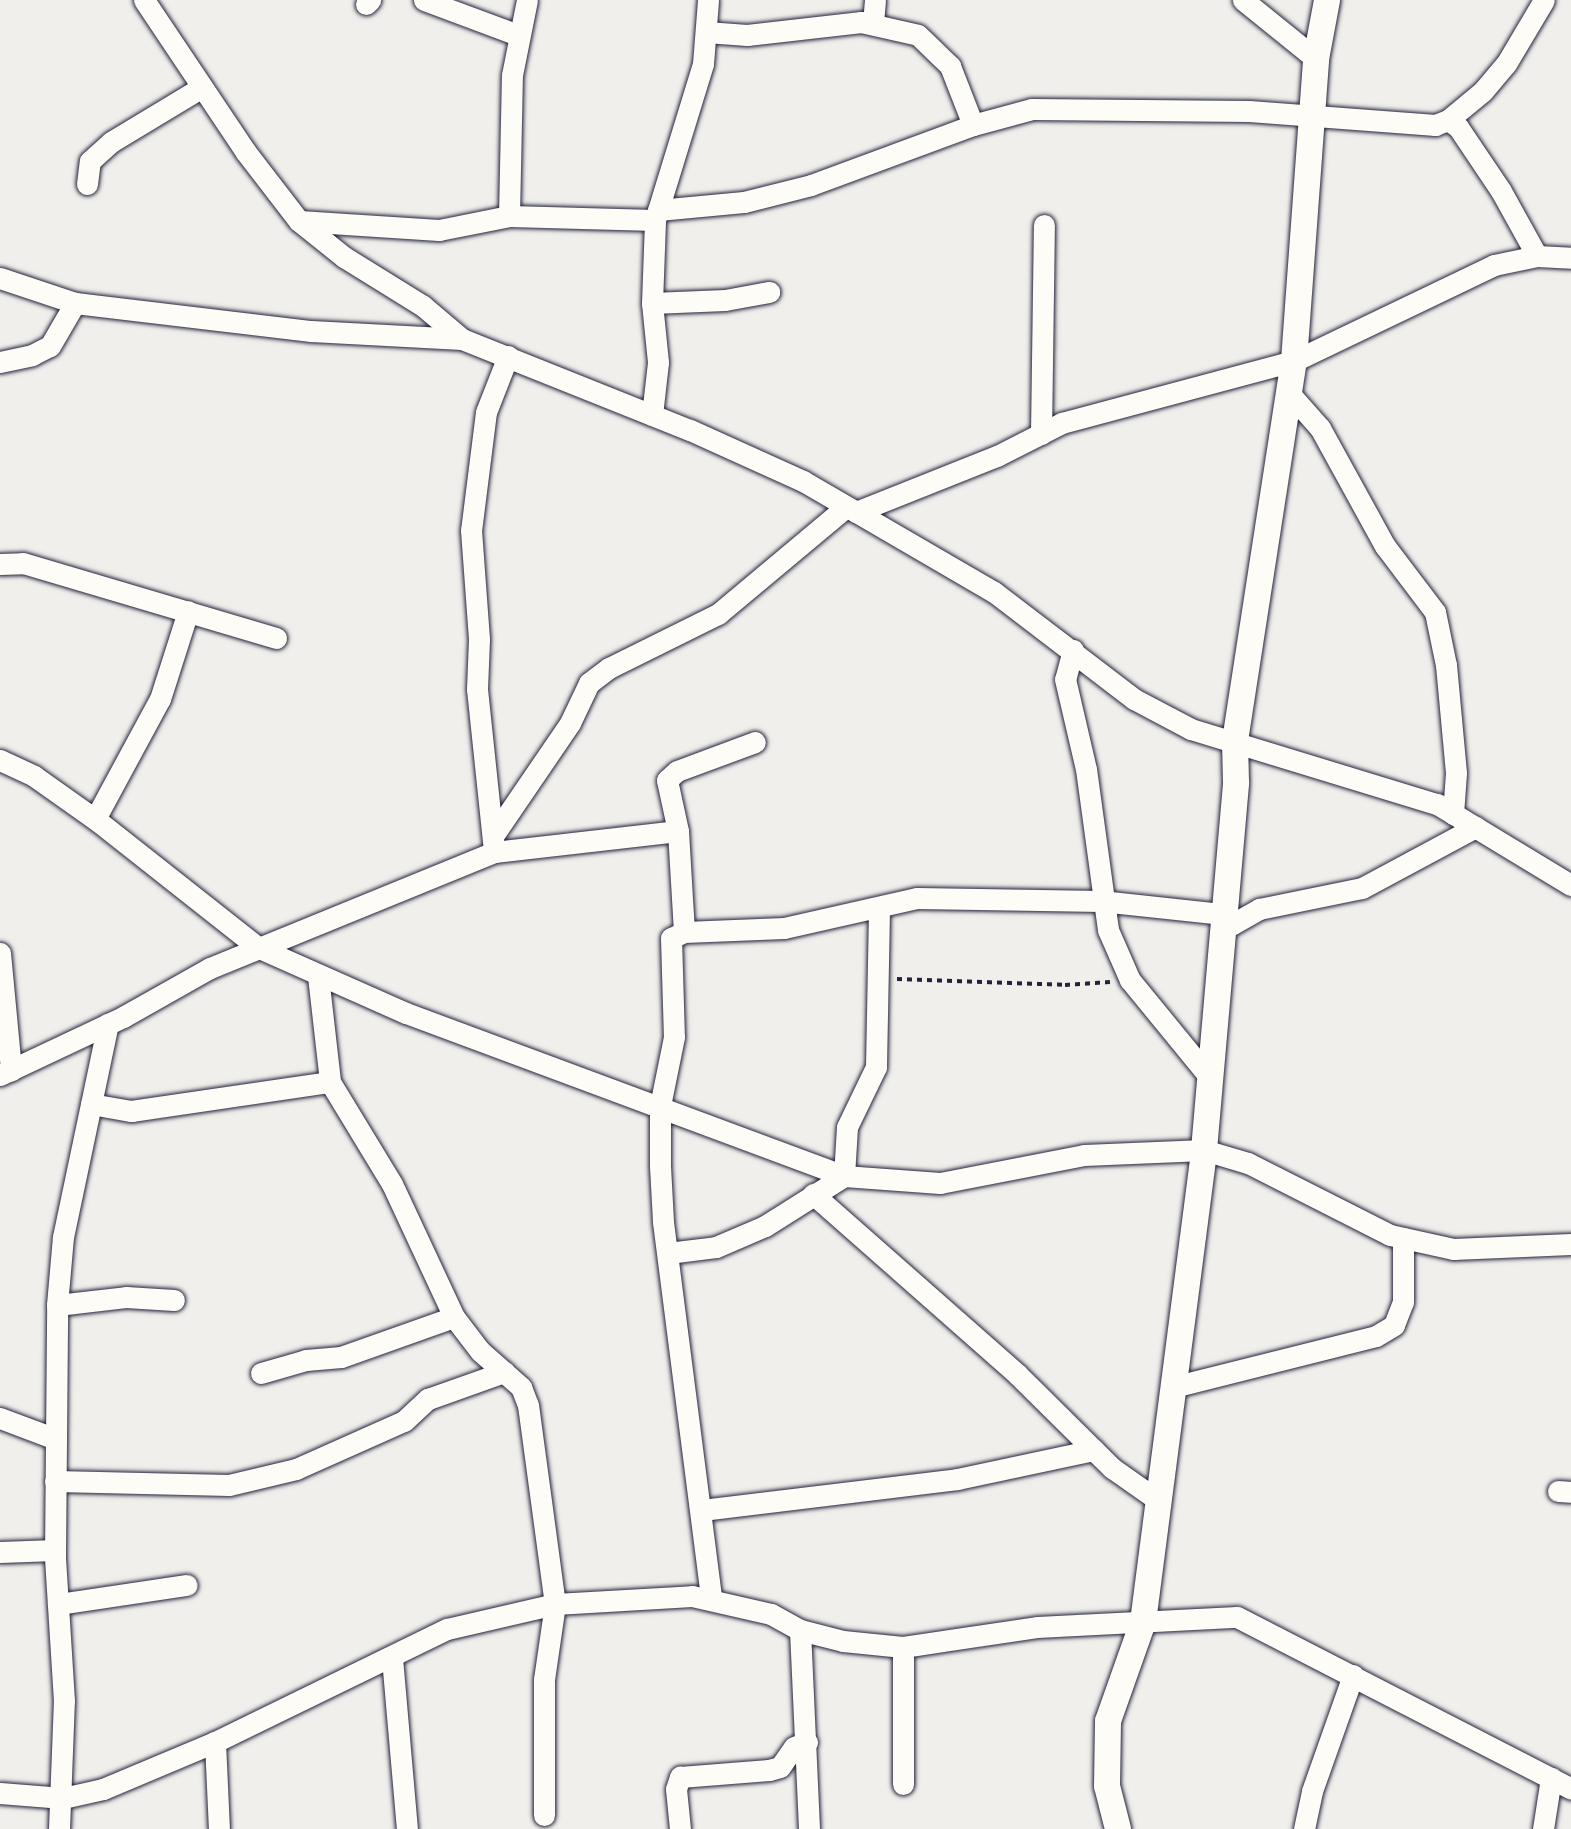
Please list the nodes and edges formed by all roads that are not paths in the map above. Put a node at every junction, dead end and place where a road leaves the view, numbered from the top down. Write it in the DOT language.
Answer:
graph roads {
  1 [pos="144,0"];
  2 [pos="424,0"];
  3 [pos="527,0"];
  4 [pos="708,0"];
  5 [pos="875,0"];
  6 [pos="1243,0"];
  7 [pos="1328,0"];
  8 [pos="1544,0"];
  9 [pos="873,23"];
  10 [pos="706,32"];
  11 [pos="518,35"];
  12 [pos="1316,59"];
  13 [pos="202,87"];
  14 [pos="1315,117"];
  15 [pos="1448,120"];
  16 [pos="973,125"];
  17 [pos="87,184"];
  18 [pos="657,215"];
  19 [pos="509,216"];
  20 [pos="299,220"];
  21 [pos="1044,225"];
  22 [pos="1537,256"];
  23 [pos="1571,258"];
  24 [pos="0,278"];
  25 [pos="769,292"];
  26 [pos="75,303"];
  27 [pos="652,303"];
  28 [pos="463,339"];
  29 [pos="508,356"];
  30 [pos="1294,361"];
  31 [pos="0,362"];
  32 [pos="1289,393"];
  33 [pos="652,415"];
  34 [pos="1041,434"];
  35 [pos="851,509"];
  36 [pos="1,567"];
  37 [pos="188,611"];
  38 [pos="276,638"];
  39 [pos="1073,650"];
  40 [pos="1235,741"];
  41 [pos="755,742"];
  42 [pos="0,760"];
  43 [pos="1453,814"];
  44 [pos="95,819"];
  45 [pos="1476,827"];
  46 [pos="678,831"];
  47 [pos="495,842"];
  48 [pos="1571,885"];
  49 [pos="1101,901"];
  50 [pos="879,907"];
  51 [pos="1259,909"];
  52 [pos="1223,913"];
  53 [pos="684,932"];
  54 [pos="257,947"];
  55 [pos="0,953"];
  56 [pos="318,976"];
  57 [pos="108,1024"];
  58 [pos="6,1073"];
  59 [pos="1211,1079"];
  60 [pos="330,1082"];
  61 [pos="91,1104"];
  62 [pos="660,1105"];
  63 [pos="1204,1150"];
  64 [pos="844,1177"];
  65 [pos="813,1194"];
  66 [pos="1403,1238"];
  67 [pos="1571,1244"];
  68 [pos="668,1253"];
  69 [pos="174,1300"];
  70 [pos="57,1304"];
  71 [pos="454,1317"];
  72 [pos="504,1372"];
  73 [pos="261,1373"];
  74 [pos="1173,1387"];
  75 [pos="0,1418"];
  76 [pos="56,1439"];
  77 [pos="1094,1450"];
  78 [pos="55,1481"];
  79 [pos="1158,1501"];
  80 [pos="702,1510"];
  81 [pos="55,1550"];
  82 [pos="0,1552"];
  83 [pos="187,1584"];
  84 [pos="710,1599"];
  85 [pos="58,1604"];
  86 [pos="555,1604"];
  87 [pos="1143,1622"];
  88 [pos="800,1630"];
  89 [pos="903,1647"];
  90 [pos="392,1658"];
  91 [pos="1353,1675"];
  92 [pos="215,1742"];
  93 [pos="807,1742"];
  94 [pos="1551,1778"];
  95 [pos="904,1784"];
  96 [pos="1571,1789"];
  97 [pos="0,1793"];
  98 [pos="63,1798"];
  99 [pos="544,1815"];
  100 [pos="59,1829"];
  101 [pos="219,1829"];
  102 [pos="407,1829"];
  103 [pos="680,1829"];
  104 [pos="809,1829"];
  105 [pos="1118,1829"];
  106 [pos="1304,1829"];
  107 [pos="1543,1829"];
  1 -- 13 [label="street"];
  2 -- 11 [label="street"];
  3 -- 11 [label="street"];
  4 -- 10 [label="street"];
  5 -- 9 [label="street"];
  6 -- 12 [label="street"];
  7 -- 12 [label="street"];
  8 -- 15 [label="street"];
  9 -- 10 [label="street"];
  9 -- 16 [label="street"];
  10 -- 18 [label="street"];
  11 -- 19 [label="street"];
  12 -- 14 [label="street"];
  13 -- 17 [label="street"];
  13 -- 20 [label="street"];
  14 -- 15 [label="street"];
  14 -- 16 [label="street"];
  14 -- 30 [label="street"];
  15 -- 22 [label="street"];
  16 -- 18 [label="street"];
  18 -- 19 [label="street"];
  18 -- 27 [label="street"];
  19 -- 20 [label="street"];
  20 -- 28 [label="street"];
  21 -- 34 [label="street"];
  22 -- 23 [label="street"];
  22 -- 30 [label="street"];
  24 -- 26 [label="street"];
  25 -- 27 [label="street"];
  26 -- 28 [label="street"];
  26 -- 31 [label="street"];
  27 -- 33 [label="street"];
  28 -- 29 [label="street"];
  29 -- 33 [label="street"];
  29 -- 47 [label="street"];
  30 -- 32 [label="street"];
  30 -- 34 [label="street"];
  32 -- 40 [label="street"];
  32 -- 43 [label="street"];
  33 -- 35 [label="street"];
  34 -- 35 [label="street"];
  35 -- 39 [label="street"];
  35 -- 47 [label="street"];
  36 -- 37 [label="street"];
  37 -- 38 [label="street"];
  37 -- 44 [label="street"];
  39 -- 40 [label="street"];
  39 -- 49 [label="street"];
  40 -- 43 [label="street"];
  40 -- 52 [label="street"];
  41 -- 46 [label="street"];
  42 -- 44 [label="street"];
  43 -- 45 [label="street"];
  44 -- 54 [label="street"];
  45 -- 48 [label="street"];
  45 -- 51 [label="street"];
  46 -- 47 [label="street"];
  46 -- 53 [label="street"];
  47 -- 54 [label="street"];
  49 -- 50 [label="street"];
  49 -- 52 [label="street"];
  49 -- 59 [label="street"];
  50 -- 53 [label="street"];
  50 -- 64 [label="street"];
  51 -- 52 [label="street"];
  51 -- 52 [label="street"];
  52 -- 59 [label="street"];
  53 -- 62 [label="street"];
  54 -- 56 [label="street"];
  54 -- 57 [label="street"];
  55 -- 58 [label="street"];
  56 -- 60 [label="street"];
  56 -- 62 [label="street"];
  57 -- 58 [label="street"];
  57 -- 61 [label="street"];
  59 -- 63 [label="street"];
  60 -- 61 [label="street"];
  60 -- 71 [label="street"];
  61 -- 70 [label="street"];
  62 -- 64 [label="street"];
  62 -- 68 [label="street"];
  63 -- 64 [label="street"];
  63 -- 66 [label="street"];
  63 -- 74 [label="street"];
  64 -- 65 [label="street"];
  65 -- 68 [label="street"];
  65 -- 77 [label="street"];
  66 -- 67 [label="street"];
  66 -- 74 [label="street"];
  68 -- 80 [label="street"];
  69 -- 70 [label="street"];
  70 -- 76 [label="street"];
  71 -- 72 [label="street"];
  71 -- 73 [label="street"];
  72 -- 78 [label="street"];
  72 -- 86 [label="street"];
  74 -- 79 [label="street"];
  75 -- 76 [label="street"];
  76 -- 78 [label="street"];
  77 -- 79 [label="street"];
  77 -- 80 [label="street"];
  78 -- 81 [label="street"];
  79 -- 87 [label="street"];
  80 -- 84 [label="street"];
  81 -- 82 [label="street"];
  81 -- 85 [label="street"];
  83 -- 85 [label="street"];
  84 -- 86 [label="street"];
  84 -- 88 [label="street"];
  85 -- 98 [label="street"];
  86 -- 90 [label="street"];
  86 -- 99 [label="street"];
  87 -- 89 [label="street"];
  87 -- 91 [label="street"];
  87 -- 105 [label="street"];
  88 -- 89 [label="street"];
  88 -- 93 [label="street"];
  89 -- 95 [label="street"];
  90 -- 92 [label="street"];
  90 -- 102 [label="street"];
  91 -- 94 [label="street"];
  91 -- 106 [label="street"];
  92 -- 98 [label="street"];
  92 -- 101 [label="street"];
  93 -- 103 [label="street"];
  93 -- 104 [label="street"];
  94 -- 96 [label="street"];
  94 -- 107 [label="street"];
  97 -- 98 [label="street"];
  98 -- 100 [label="street"];
}
